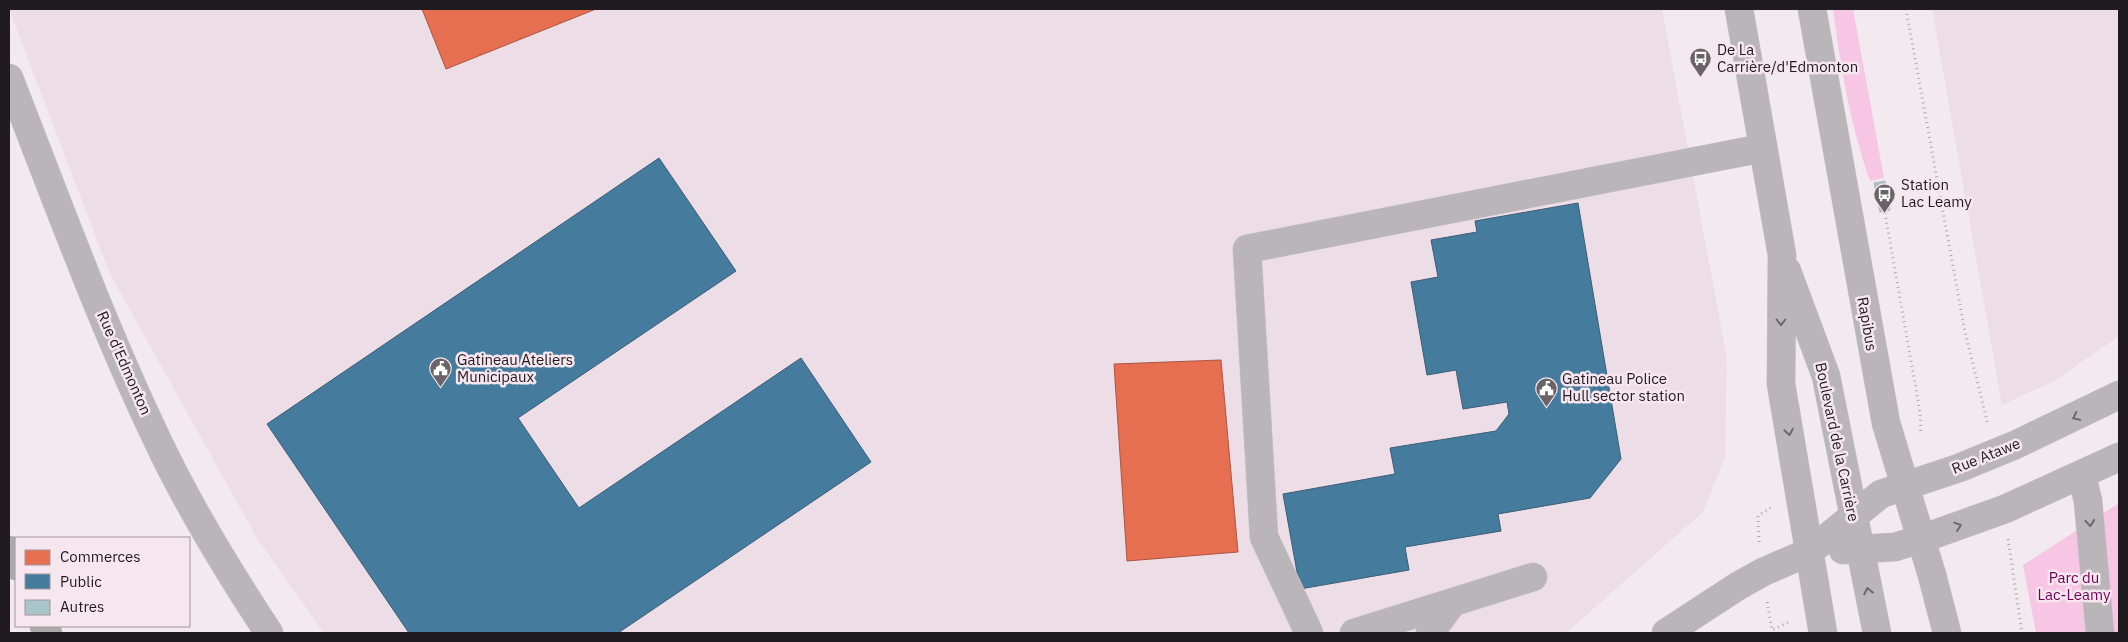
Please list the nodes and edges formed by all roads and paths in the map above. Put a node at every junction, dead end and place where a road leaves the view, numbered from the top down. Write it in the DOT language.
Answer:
graph roads {
  1 [pos="1739,9"];
  2 [pos="1812,9"];
  3 [pos="1906,9"];
  4 [pos="9,78"];
  5 [pos="1763,148"];
  6 [pos="1885,214"];
  7 [pos="1782,255"];
  8 [pos="2119,395"];
  9 [pos="1989,428"];
  10 [pos="1922,440"];
  11 [pos="2119,457"];
  12 [pos="2082,476"];
  13 [pos="1904,485"];
  14 [pos="1853,516"];
  15 [pos="2007,535"];
  16 [pos="1921,539"];
  17 [pos="1859,549"];
  18 [pos="9,550"];
  19 [pos="1809,552"];
  20 [pos="15,564"];
  21 [pos="1533,578"];
  22 [pos="1452,603"];
  23 [pos="268,633"];
  24 [pos="1309,633"];
  25 [pos="1354,633"];
  26 [pos="1430,633"];
  27 [pos="1666,633"];
  28 [pos="1823,633"];
  29 [pos="1876,633"];
  30 [pos="1947,633"];
  31 [pos="2022,633"];
  32 [pos="2100,633"];
  1 -- 5 [label="street, Boulevard de la Carrière"];
  2 -- 13 [label="street, Rapibus"];
  3 -- 9 [label="path"];
  4 -- 23 [label="street, Rue d'Edmonton"];
  5 -- 7 [label="street, Boulevard de la Carrière"];
  5 -- 24 [label="street"];
  6 -- 10 [label="path"];
  7 -- 14 [label="street, Boulevard de la Carrière"];
  7 -- 19 [label="street, Boulevard de la Carrière, one-way"];
  8 -- 13 [label="street, Rue Atawe, one-way"];
  11 -- 12 [label="street"];
  16 -- 12 [label="street, one-way"];
  12 -- 32 [label="street, one-way"];
  13 -- 14 [label="street, Rue Atawe"];
  13 -- 16 [label="street, Rapibus"];
  14 -- 17 [label="street, Boulevard de la Carrière"];
  14 -- 19 [label="street, Rue Atawe"];
  15 -- 31 [label="path"];
  16 -- 17 [label="street"];
  16 -- 30 [label="street, Rapibus"];
  17 -- 19 [label="street"];
  29 -- 17 [label="street, Boulevard de la Carrière, one-way"];
  18 -- 20 [label="highway"];
  19 -- 27 [label="street"];
  19 -- 28 [label="street, Boulevard de la Carrière"];
  21 -- 22 [label="street"];
  22 -- 25 [label="street"];
  22 -- 26 [label="street"];
}
